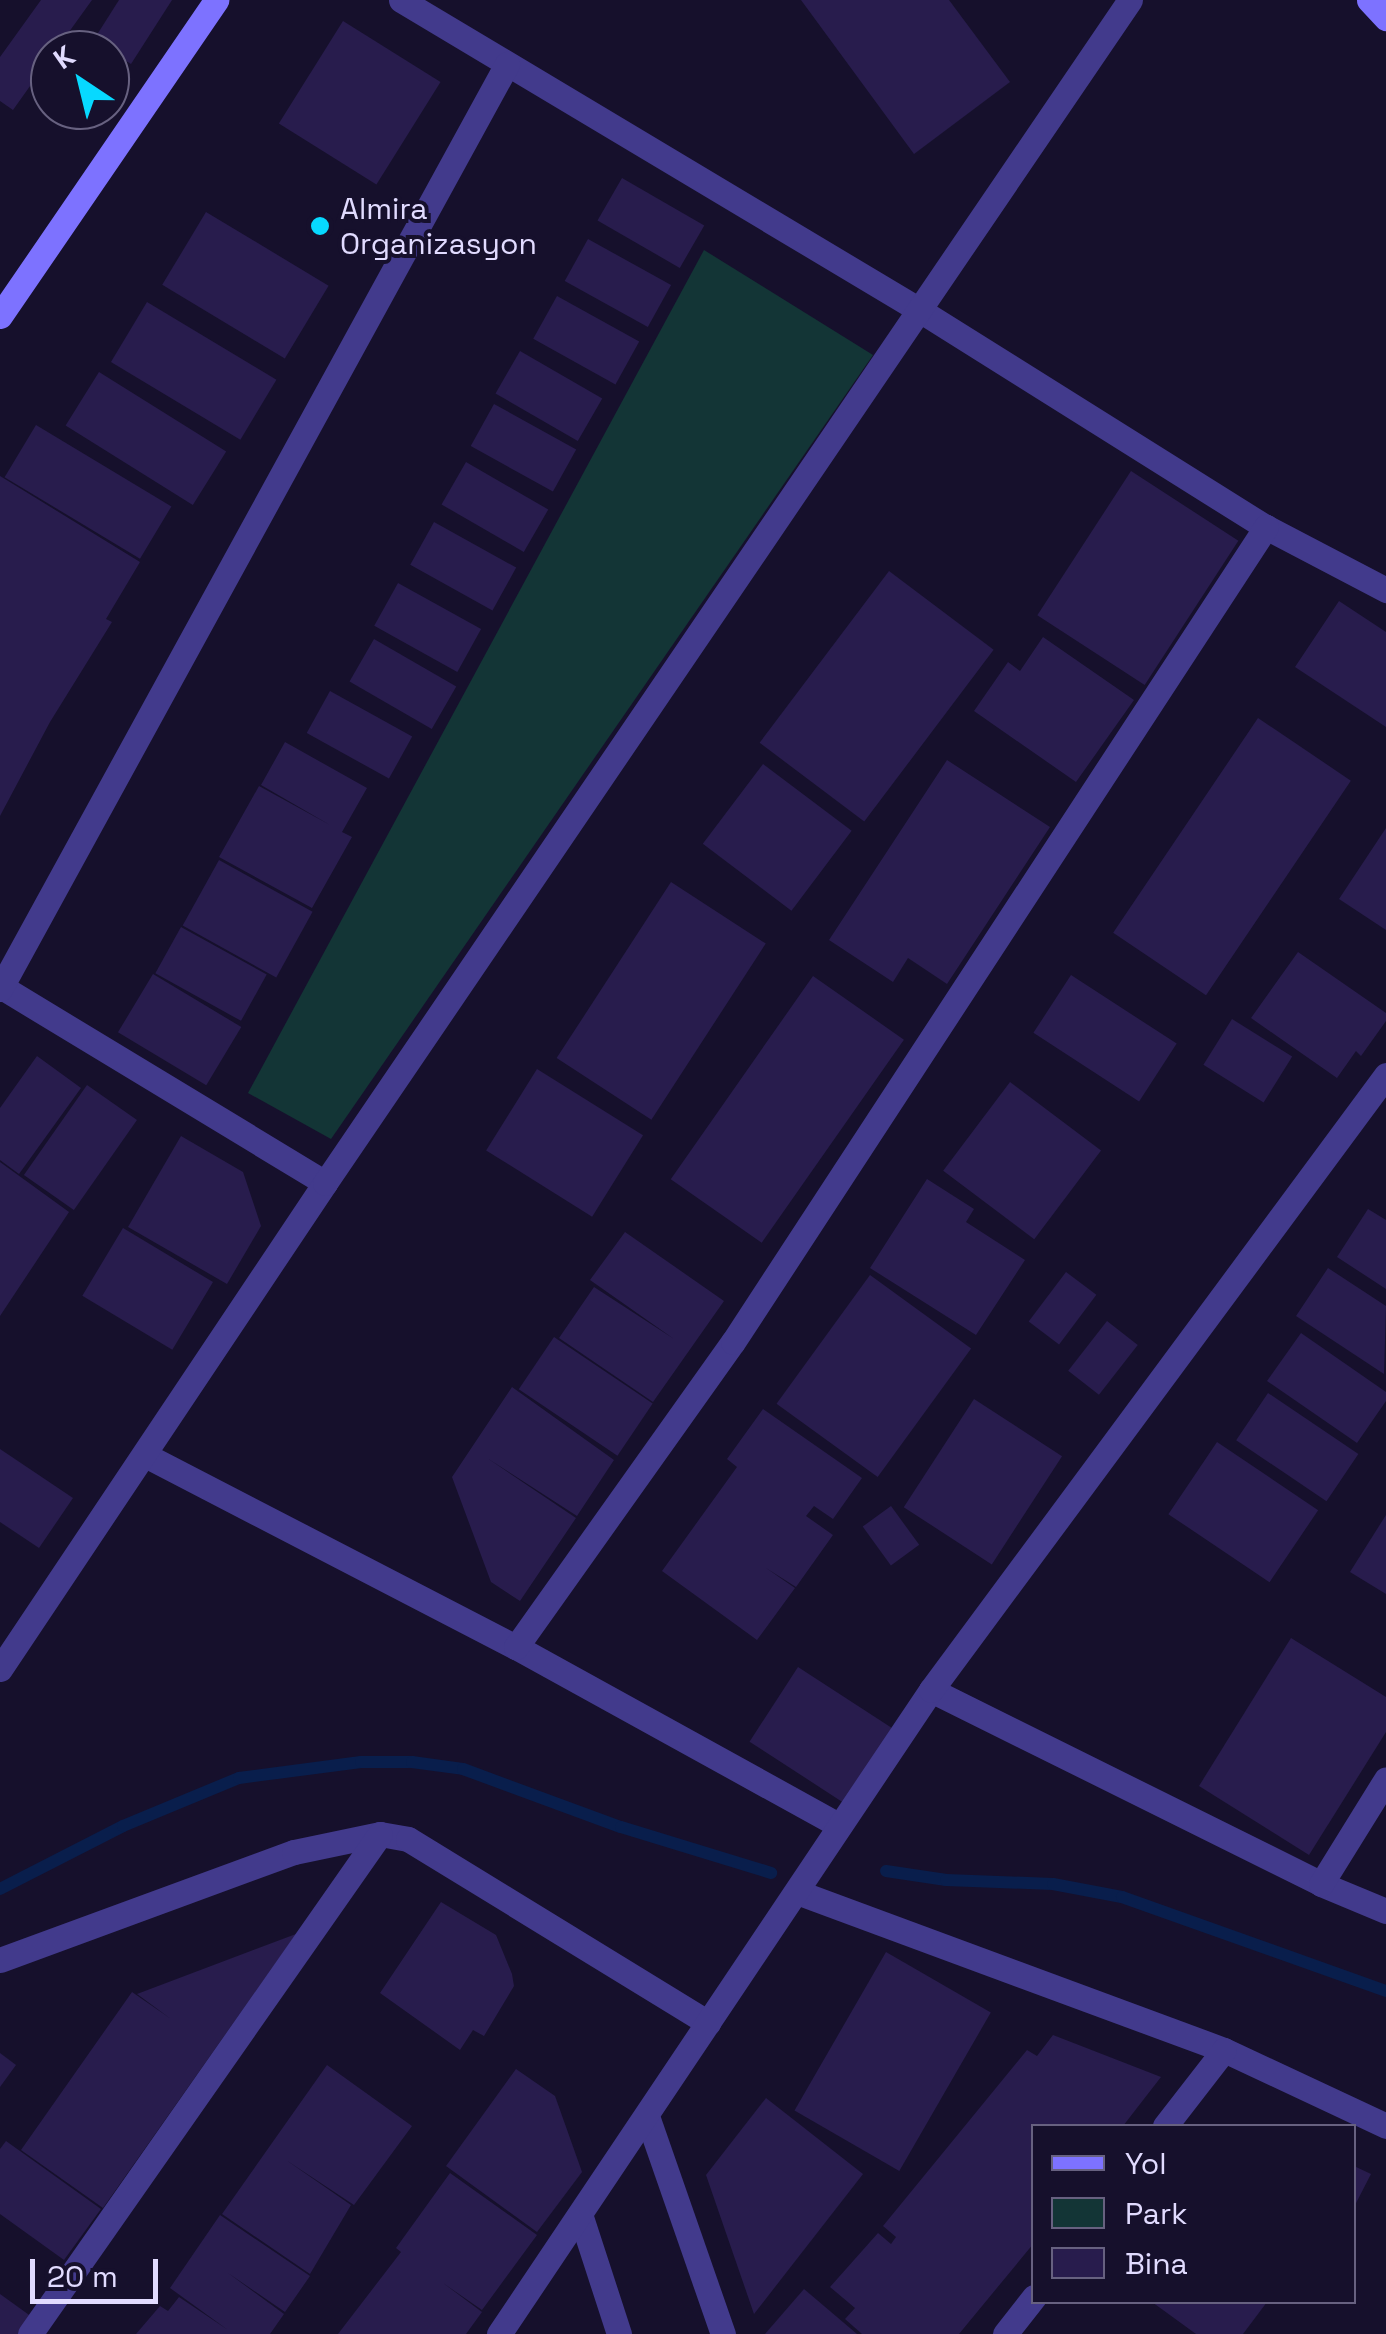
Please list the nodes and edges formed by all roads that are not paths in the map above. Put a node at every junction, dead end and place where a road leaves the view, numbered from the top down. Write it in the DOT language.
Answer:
graph roads {
  1 [pos="216,0"];
  2 [pos="401,0"];
  3 [pos="1130,0"];
  4 [pos="1369,0"];
  5 [pos="1386,18"];
  6 [pos="506,64"];
  7 [pos="921,311"];
  8 [pos="0,316"];
  9 [pos="1266,527"];
  10 [pos="1386,590"];
  11 [pos="0,988"];
  12 [pos="1386,1075"];
  13 [pos="325,1182"];
  14 [pos="145,1455"];
  15 [pos="516,1647"];
  16 [pos="0,1669"];
  17 [pos="931,1690"];
  18 [pos="1386,1779"];
  19 [pos="839,1824"];
  20 [pos="380,1834"];
  21 [pos="1321,1884"];
  22 [pos="797,1892"];
  23 [pos="1386,1910"];
  24 [pos="0,1960"];
  25 [pos="708,2023"];
  26 [pos="1224,2050"];
  27 [pos="647,2116"];
  28 [pos="1167,2124"];
  29 [pos="1386,2126"];
  30 [pos="582,2216"];
  31 [pos="1031,2301"];
  32 [pos="30,2334"];
  33 [pos="500,2334"];
  34 [pos="619,2334"];
  35 [pos="723,2334"];
  36 [pos="1005,2334"];
  1 -- 8 [label="street"];
  2 -- 6 [label="street"];
  3 -- 7 [label="street"];
  4 -- 5 [label="street"];
  6 -- 7 [label="street"];
  6 -- 11 [label="street"];
  7 -- 9 [label="street"];
  7 -- 13 [label="street"];
  9 -- 10 [label="street"];
  9 -- 15 [label="street"];
  11 -- 13 [label="street"];
  12 -- 17 [label="street"];
  13 -- 14 [label="street"];
  14 -- 15 [label="street"];
  14 -- 16 [label="street"];
  15 -- 19 [label="street"];
  17 -- 19 [label="street"];
  17 -- 21 [label="street"];
  18 -- 21 [label="street"];
  19 -- 22 [label="street"];
  20 -- 24 [label="street"];
  20 -- 25 [label="street"];
  20 -- 32 [label="street"];
  21 -- 23 [label="street"];
  22 -- 25 [label="street"];
  22 -- 26 [label="street"];
  25 -- 27 [label="street"];
  26 -- 28 [label="street"];
  26 -- 29 [label="street"];
  27 -- 30 [label="street"];
  27 -- 35 [label="street"];
  30 -- 33 [label="street"];
  30 -- 34 [label="street"];
  31 -- 36 [label="street"];
}
